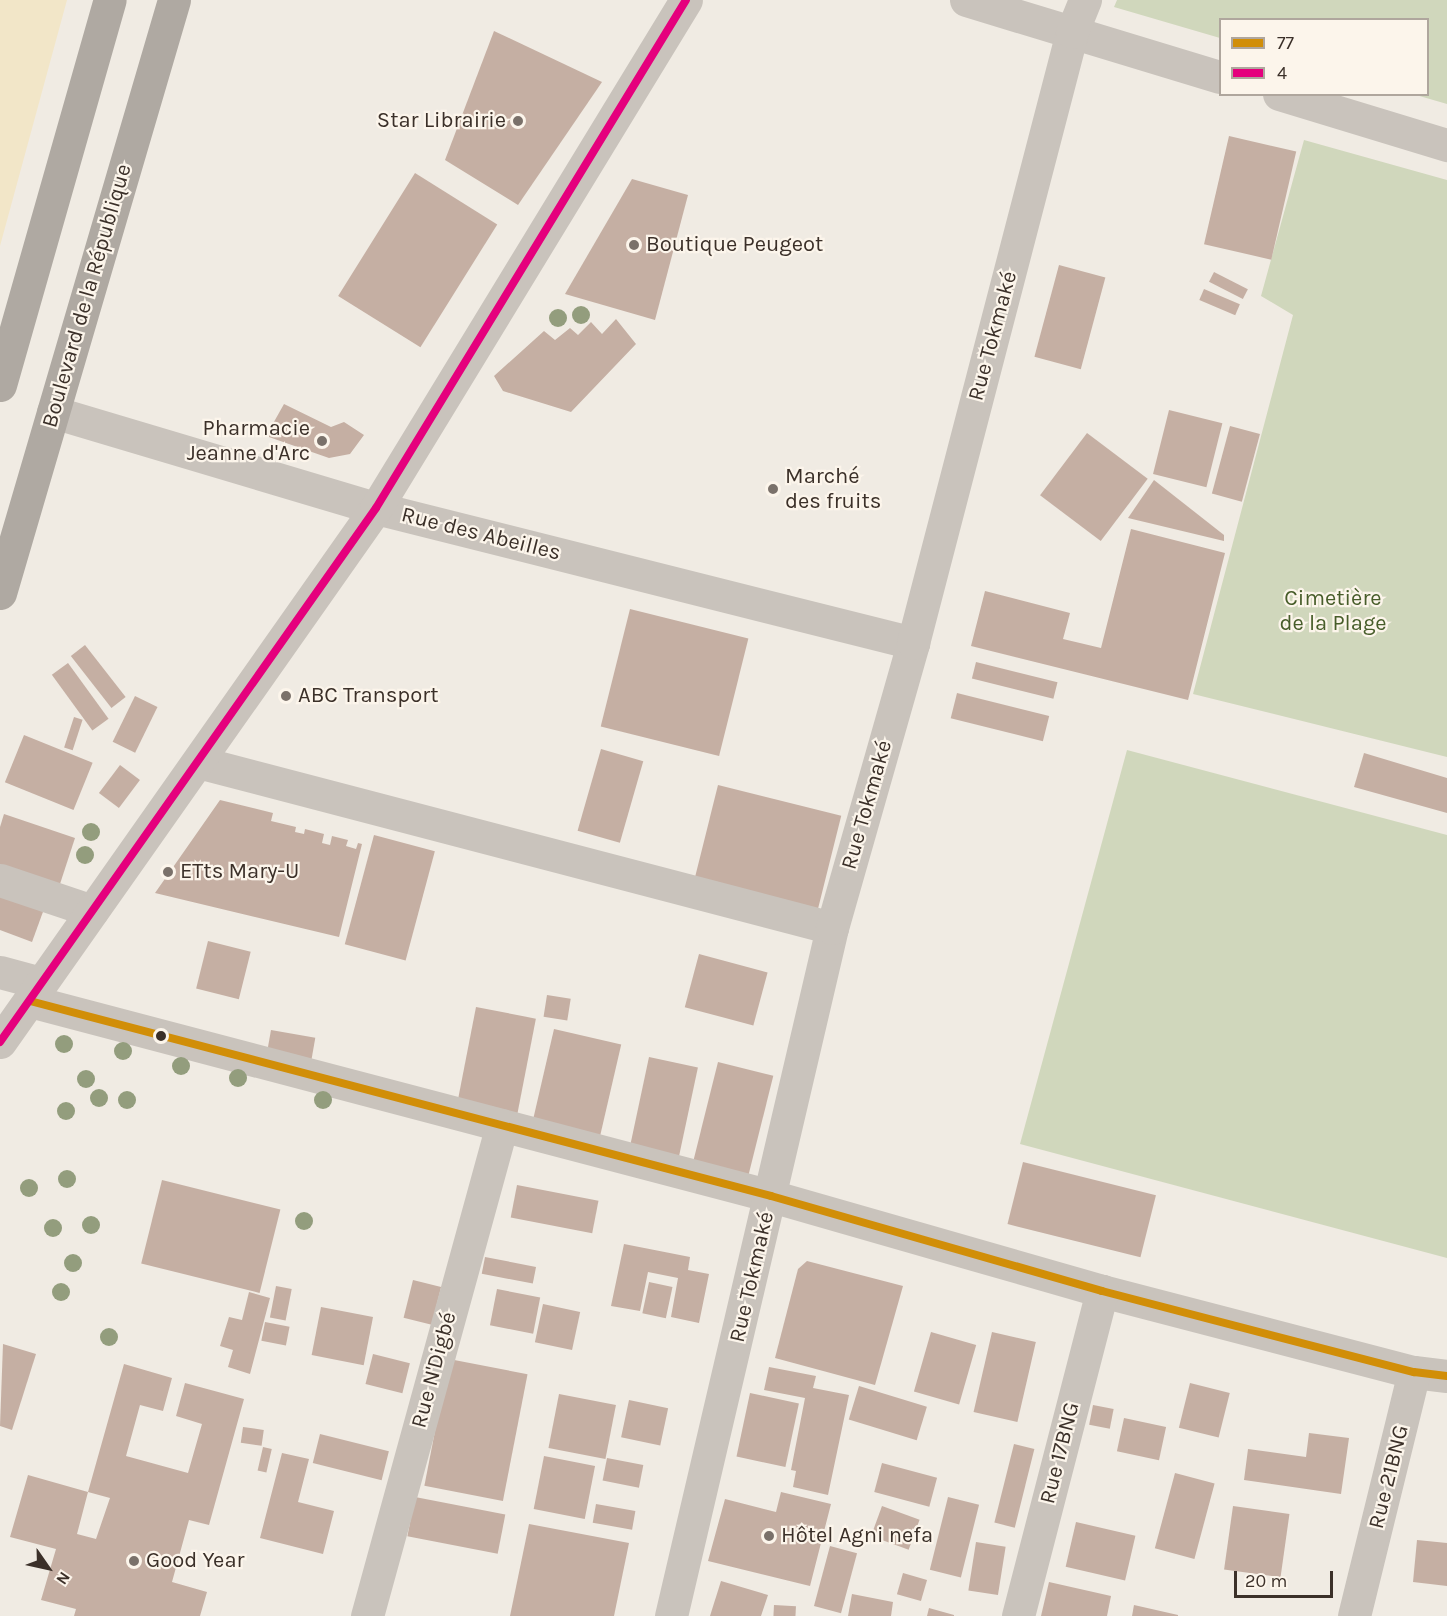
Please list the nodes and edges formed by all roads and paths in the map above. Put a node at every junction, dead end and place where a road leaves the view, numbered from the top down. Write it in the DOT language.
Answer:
graph roads {
  1 [pos="110,0"];
  2 [pos="174,0"];
  3 [pos="686,0"];
  4 [pos="966,0"];
  5 [pos="1085,0"];
  6 [pos="1072,32"];
  7 [pos="1219,76"];
  8 [pos="1286,96"];
  9 [pos="1447,145"];
  10 [pos="0,385"];
  11 [pos="53,412"];
  12 [pos="376,508"];
  13 [pos="0,593"];
  14 [pos="913,643"];
  15 [pos="198,762"];
  16 [pos="0,880"];
  17 [pos="92,911"];
  18 [pos="832,928"];
  19 [pos="0,972"];
  20 [pos="36,992"];
  21 [pos="0,1042"];
  22 [pos="502,1125"];
  23 [pos="771,1196"];
  24 [pos="1101,1291"];
  25 [pos="1414,1372"];
  26 [pos="1447,1376"];
  27 [pos="367,1616"];
  28 [pos="672,1616"];
  29 [pos="1018,1616"];
  30 [pos="1354,1616"];
  1 -- 10 [label="highway"];
  2 -- 11 [label="highway, Boulevard de la République"];
  3 -- 12 [label="street"];
  4 -- 6 [label="street"];
  5 -- 6 [label="street, Rue Tokmaké"];
  6 -- 7 [label="street"];
  6 -- 14 [label="street, Rue Tokmaké"];
  8 -- 9 [label="street"];
  11 -- 12 [label="street, Rue des Abeilles"];
  11 -- 13 [label="highway, Boulevard de la République"];
  12 -- 14 [label="street, Rue des Abeilles"];
  12 -- 15 [label="street"];
  14 -- 18 [label="street, Rue Tokmaké"];
  15 -- 17 [label="street"];
  15 -- 18 [label="street"];
  16 -- 17 [label="street"];
  17 -- 20 [label="street"];
  18 -- 23 [label="street, Rue Tokmaké"];
  19 -- 20 [label="street"];
  20 -- 21 [label="street"];
  20 -- 22 [label="street"];
  22 -- 23 [label="street"];
  22 -- 27 [label="street, Rue N'Digbé"];
  23 -- 24 [label="street"];
  23 -- 28 [label="street, Rue Tokmaké"];
  24 -- 25 [label="street"];
  24 -- 29 [label="street, Rue 17BNG"];
  25 -- 26 [label="street"];
  25 -- 30 [label="street, Rue 21BNG"];
}
